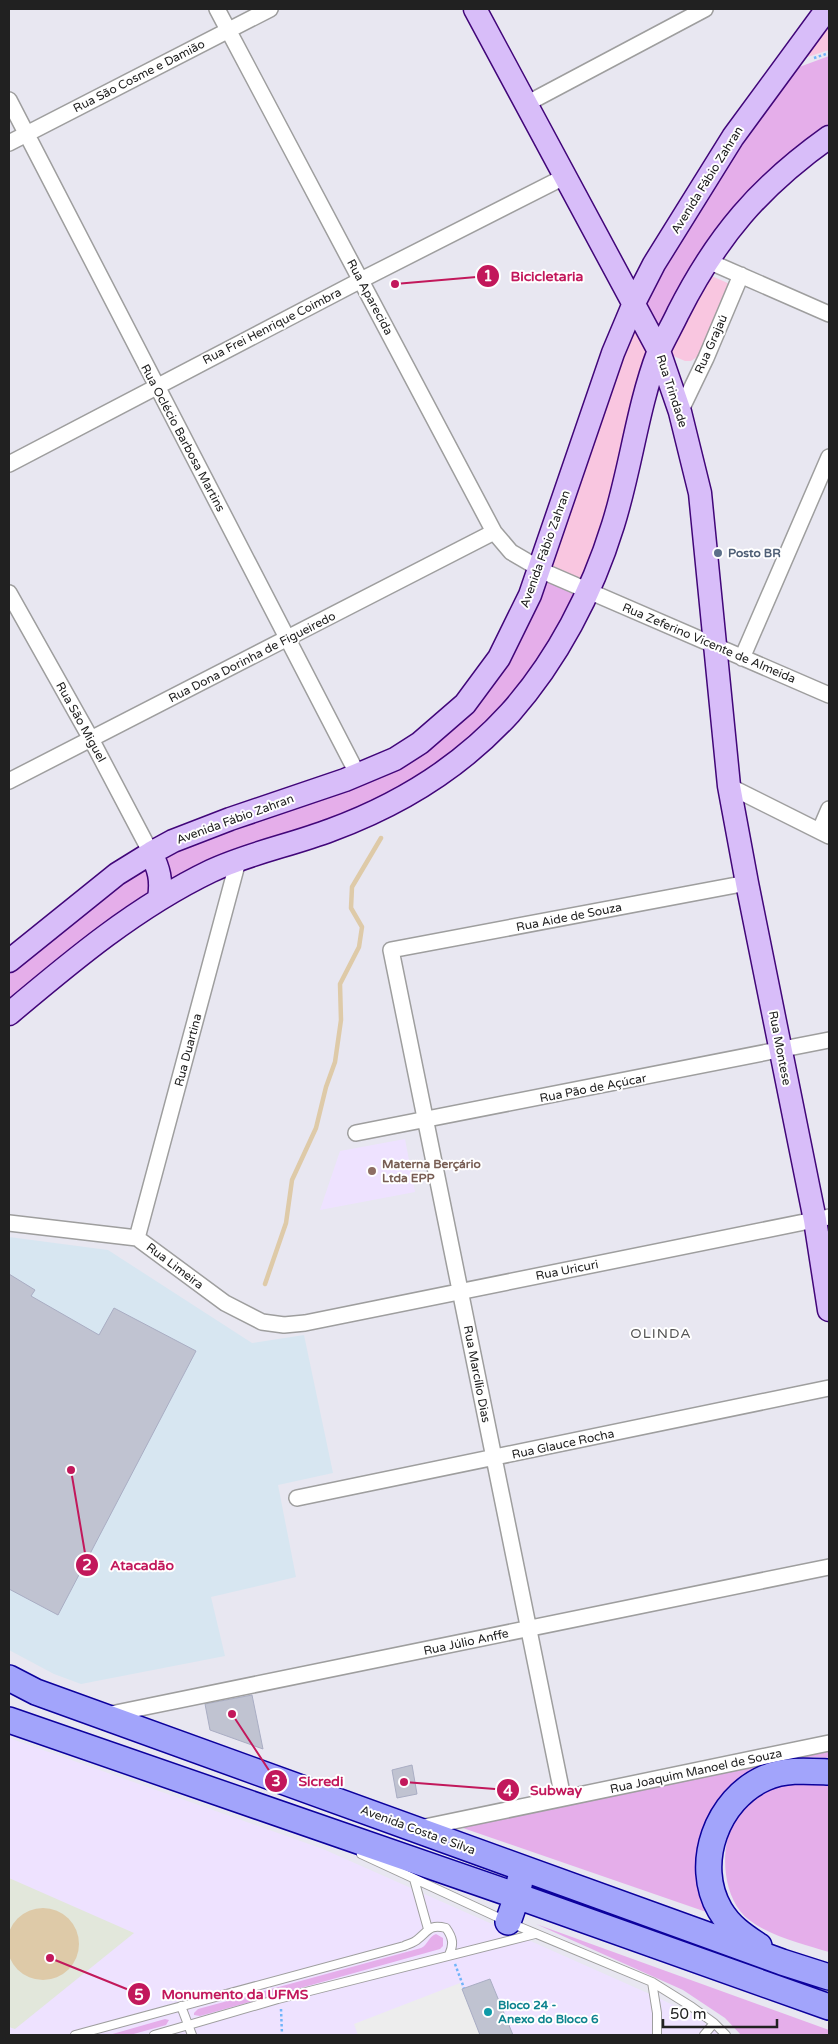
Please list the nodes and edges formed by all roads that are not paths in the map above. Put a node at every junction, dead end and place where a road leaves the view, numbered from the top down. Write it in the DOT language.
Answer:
graph roads {
  1 [pos="217,9"];
  2 [pos="270,9"];
  3 [pos="475,9"];
  4 [pos="705,9"];
  5 [pos="827,9"];
  6 [pos="228,30"];
  7 [pos="9,100"];
  8 [pos="526,104"];
  9 [pos="26,134"];
  10 [pos="829,137"];
  11 [pos="9,143"];
  12 [pos="564,177"];
  13 [pos="708,261"];
  14 [pos="741,276"];
  15 [pos="361,280"];
  16 [pos="634,303"];
  17 [pos="829,314"];
  18 [pos="659,351"];
  19 [pos="156,386"];
  20 [pos="680,412"];
  21 [pos="829,457"];
  22 [pos="9,464"];
  23 [pos="494,532"];
  24 [pos="540,570"];
  25 [pos="588,591"];
  26 [pos="9,593"];
  27 [pos="288,638"];
  28 [pos="715,646"];
  29 [pos="742,658"];
  30 [pos="829,695"];
  31 [pos="91,739"];
  32 [pos="358,775"];
  33 [pos="9,782"];
  34 [pos="729,786"];
  35 [pos="829,809"];
  36 [pos="825,833"];
  37 [pos="150,853"];
  38 [pos="238,862"];
  39 [pos="747,883"];
  40 [pos="159,898"];
  41 [pos="391,950"];
  42 [pos="9,961"];
  43 [pos="9,1014"];
  44 [pos="829,1040"];
  45 [pos="781,1051"];
  46 [pos="426,1121"];
  47 [pos="356,1134"];
  48 [pos="822,1219"];
  49 [pos="9,1223"];
  50 [pos="138,1238"];
  51 [pos="460,1292"];
  52 [pos="829,1310"];
  53 [pos="306,1323"];
  54 [pos="829,1388"];
  55 [pos="494,1459"];
  56 [pos="297,1498"];
  57 [pos="829,1567"];
  58 [pos="528,1629"];
  59 [pos="9,1678"];
  60 [pos="102,1716"];
  61 [pos="9,1720"];
  62 [pos="829,1743"];
  63 [pos="829,1772"];
  64 [pos="563,1798"];
  65 [pos="415,1829"];
  66 [pos="325,1831"];
  67 [pos="522,1868"];
  68 [pos="414,1878"];
  69 [pos="517,1896"];
  70 [pos="428,1929"];
  71 [pos="501,1932"];
  72 [pos="535,1934"];
  73 [pos="451,1958"];
  74 [pos="782,1962"];
  75 [pos="829,1977"];
  76 [pos="652,1982"];
  77 [pos="181,2006"];
  78 [pos="829,2008"];
  79 [pos="714,2023"];
  80 [pos="187,2025"];
  81 [pos="75,2035"];
  82 [pos="154,2035"];
  83 [pos="192,2035"];
  84 [pos="657,2035"];
  85 [pos="704,2035"];
  86 [pos="726,2035"];
  1 -- 6 [label="street, Rua Aparecida"];
  2 -- 6 [label="street, Rua São Cosme e Damião"];
  3 -- 8 [label="main road, Rua Trindade"];
  4 -- 8 [label="street"];
  5 -- 16 [label="main road, Avenida Fábio Zahran"];
  6 -- 9 [label="street, Rua São Cosme e Damião"];
  6 -- 15 [label="street, Rua Aparecida"];
  7 -- 9 [label="street, Rua Oclécio Barbosa Martins"];
  8 -- 12 [label="main road, Rua Trindade"];
  9 -- 11 [label="street, Rua São Cosme e Damião"];
  9 -- 19 [label="street, Rua Oclécio Barbosa Martins"];
  10 -- 13 [label="main road"];
  12 -- 15 [label="street, Rua Frei Henrique Coimbra"];
  12 -- 16 [label="main road, Rua Trindade"];
  13 -- 14 [label="street"];
  13 -- 18 [label="main road"];
  14 -- 17 [label="street"];
  14 -- 20 [label="street, Rua Grajaú"];
  15 -- 19 [label="street, Rua Frei Henrique Coimbra"];
  15 -- 23 [label="street, Rua Aparecida"];
  16 -- 18 [label="main road, Rua Trindade"];
  16 -- 24 [label="main road, Avenida Fábio Zahran"];
  18 -- 20 [label="main road, Rua Trindade"];
  18 -- 25 [label="main road"];
  19 -- 22 [label="street, Rua Frei Henrique Coimbra"];
  19 -- 27 [label="street, Rua Oclécio Barbosa Martins"];
  20 -- 28 [label="main road, Rua Trindade"];
  21 -- 29 [label="street"];
  23 -- 24 [label="street, Rua Aparecida"];
  23 -- 27 [label="street, Rua Dona Dorinha de Figueiredo"];
  24 -- 25 [label="street, Rua Zeferino Vicente de Almeida"];
  24 -- 32 [label="main road, Avenida Fábio Zahran"];
  25 -- 28 [label="street, Rua Zeferino Vicente de Almeida"];
  25 -- 38 [label="main road"];
  26 -- 31 [label="street, Rua São Miguel"];
  27 -- 31 [label="street, Rua Dona Dorinha de Figueiredo"];
  27 -- 32 [label="street, Rua Oclécio Barbosa Martins"];
  28 -- 29 [label="street, Rua Zeferino Vicente de Almeida"];
  28 -- 34 [label="main road, Rua Trindade"];
  29 -- 30 [label="street, Rua Zeferino Vicente de Almeida"];
  31 -- 33 [label="street, Rua Dona Dorinha de Figueiredo"];
  31 -- 37 [label="street, Rua São Miguel"];
  32 -- 37 [label="main road, Avenida Fábio Zahran"];
  34 -- 36 [label="street"];
  34 -- 39 [label="main road, Rua Montese"];
  35 -- 36 [label="street"];
  37 -- 40 [label="main road"];
  37 -- 42 [label="main road, Avenida Fábio Zahran"];
  38 -- 40 [label="main road"];
  38 -- 50 [label="street, Rua Duartina"];
  39 -- 41 [label="street, Rua Aide de Souza"];
  39 -- 45 [label="main road, Rua Montese"];
  40 -- 43 [label="main road"];
  41 -- 46 [label="street, Rua Marcílio Dias"];
  44 -- 45 [label="street, Rua Pão de Açúcar"];
  45 -- 46 [label="street, Rua Pão de Açúcar"];
  45 -- 48 [label="main road, Rua Montese"];
  46 -- 47 [label="street, Rua Pão de Açúcar"];
  46 -- 51 [label="street, Rua Marcílio Dias"];
  48 -- 51 [label="street, Rua Uricuri"];
  48 -- 52 [label="main road, Rua Montese"];
  49 -- 50 [label="street, Rua Limeira"];
  50 -- 53 [label="street, Rua Limeira"];
  51 -- 53 [label="street, Rua Uricuri"];
  51 -- 55 [label="street, Rua Marcílio Dias"];
  54 -- 55 [label="street, Rua Glauce Rocha"];
  55 -- 56 [label="street, Rua Glauce Rocha"];
  55 -- 58 [label="street, Rua Marcílio Dias"];
  57 -- 58 [label="street, Rua Júlio Anffe"];
  58 -- 60 [label="street, Rua Júlio Anffe"];
  58 -- 64 [label="street, Rua Marcílio Dias"];
  59 -- 60 [label="main road, Avenida Costa e Silva"];
  60 -- 65 [label="main road, Avenida Costa e Silva"];
  61 -- 66 [label="main road"];
  62 -- 64 [label="street, Rua Joaquim Manoel de Souza"];
  63 -- 74 [label="main road"];
  64 -- 65 [label="street, Rua Joaquim Manoel de Souza"];
  65 -- 67 [label="main road, Avenida Costa e Silva"];
  66 -- 68 [label="lane"];
  66 -- 69 [label="main road"];
  67 -- 69 [label="main road"];
  67 -- 74 [label="main road, Avenida Costa e Silva"];
  68 -- 70 [label="lane"];
  68 -- 71 [label="lane"];
  69 -- 71 [label="main road"];
  69 -- 78 [label="main road"];
  70 -- 73 [label="lane"];
  70 -- 77 [label="lane"];
  71 -- 72 [label="lane"];
  71 -- 72 [label="lane"];
  71 -- 73 [label="lane"];
  72 -- 76 [label="lane"];
  73 -- 80 [label="lane"];
  74 -- 75 [label="main road, Avenida Costa e Silva"];
  76 -- 79 [label="lane"];
  76 -- 84 [label="lane"];
  77 -- 80 [label="lane"];
  77 -- 81 [label="lane"];
  79 -- 85 [label="lane"];
  79 -- 86 [label="lane"];
  80 -- 82 [label="lane"];
  80 -- 83 [label="lane"];
}
